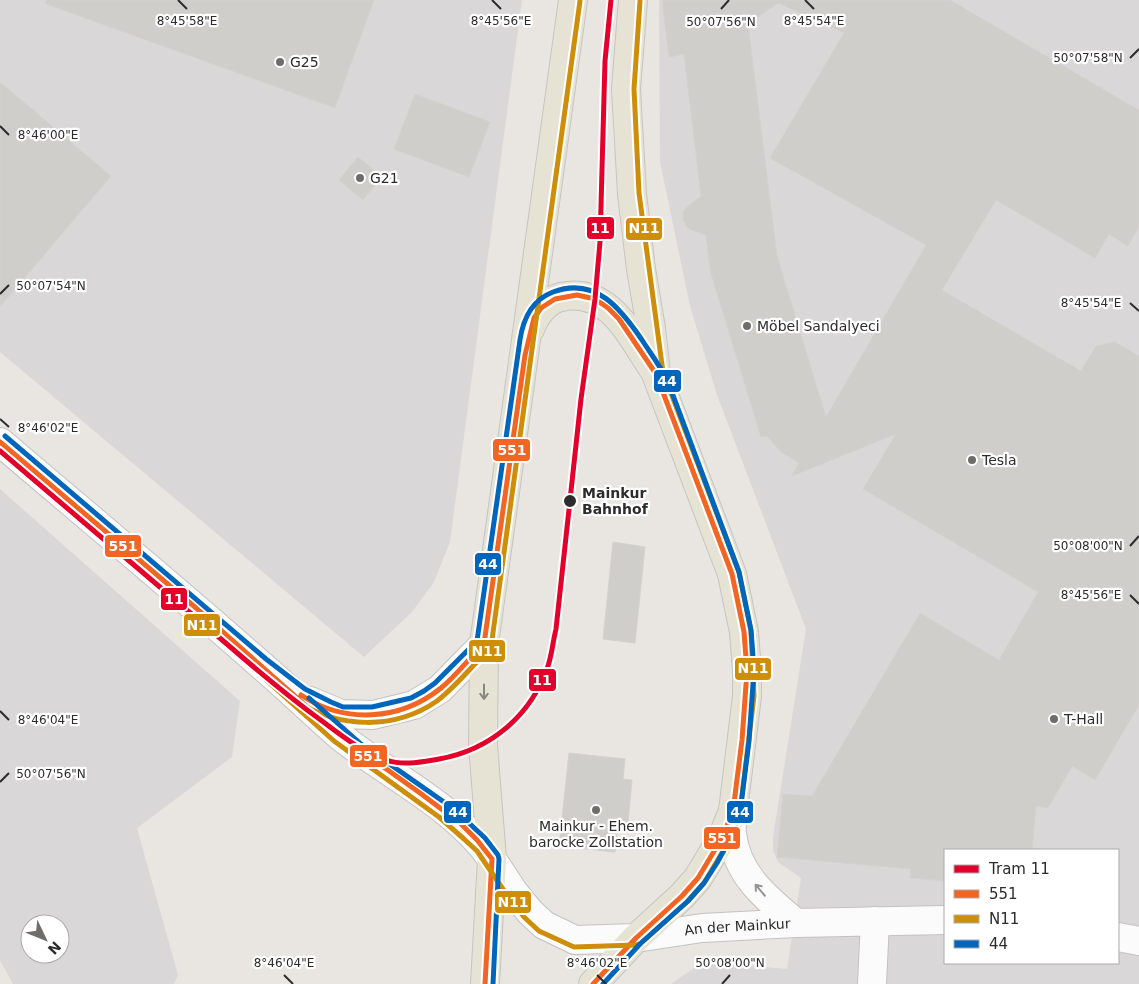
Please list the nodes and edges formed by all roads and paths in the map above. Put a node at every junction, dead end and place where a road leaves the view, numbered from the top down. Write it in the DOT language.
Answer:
graph roads {
  1 [pos="573,0"];
  2 [pos="633,0"];
  3 [pos="525,355"];
  4 [pos="656,374"];
  5 [pos="0,442"];
  6 [pos="484,644"];
  7 [pos="262,665"];
  8 [pos="733,811"];
  9 [pos="492,859"];
  10 [pos="944,920"];
  11 [pos="875,921"];
  12 [pos="796,923"];
  13 [pos="1119,937"];
  14 [pos="636,938"];
  15 [pos="1139,940"];
  16 [pos="485,984"];
  17 [pos="593,984"];
  18 [pos="872,984"];
  1 -- 3 [label="main road"];
  2 -- 4 [label="main road"];
  3 -- 4 [label="main road"];
  3 -- 6 [label="main road"];
  4 -- 8 [label="main road"];
  5 -- 7 [label="street"];
  6 -- 7 [label="street"];
  6 -- 9 [label="main road, one-way"];
  7 -- 9 [label="street, An der Mainkur"];
  12 -- 8 [label="street, An der Mainkur, one-way"];
  8 -- 14 [label="main road"];
  9 -- 14 [label="street, An der Mainkur"];
  9 -- 16 [label="main road"];
  10 -- 11 [label="street"];
  11 -- 12 [label="street"];
  11 -- 18 [label="street"];
  12 -- 14 [label="street, An der Mainkur"];
  13 -- 15 [label="street"];
  14 -- 17 [label="main road"];
}
